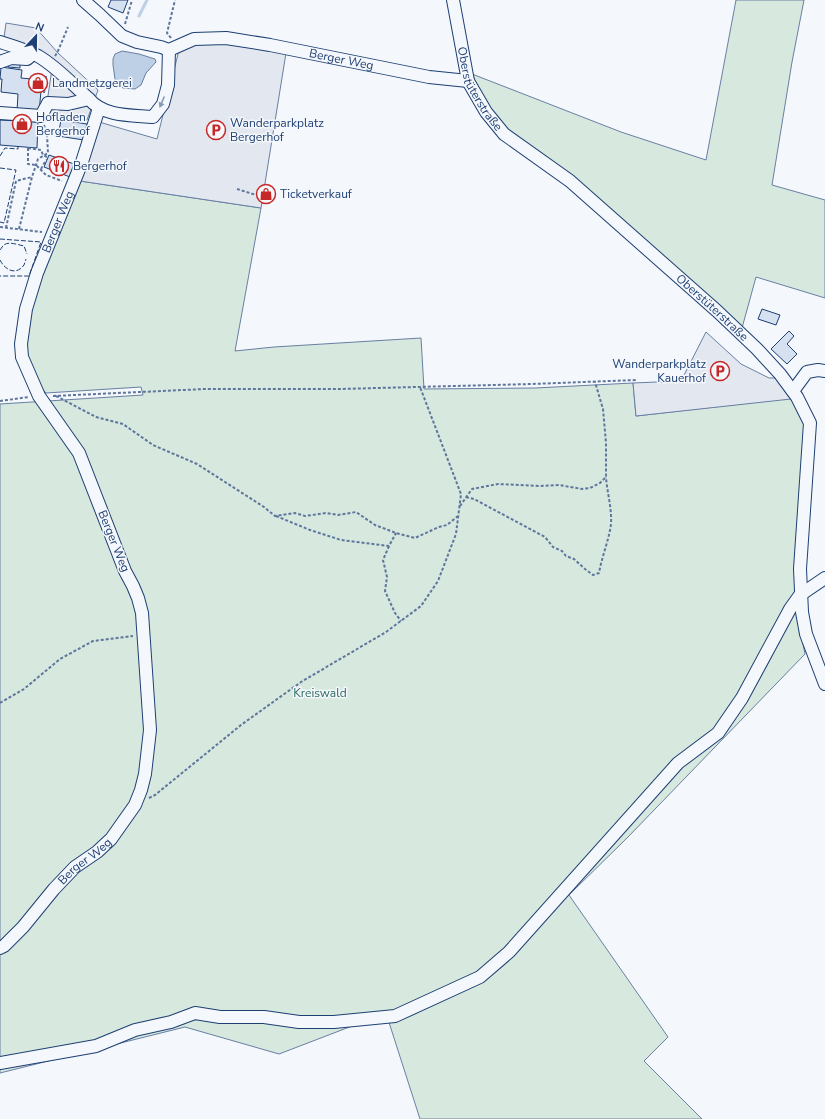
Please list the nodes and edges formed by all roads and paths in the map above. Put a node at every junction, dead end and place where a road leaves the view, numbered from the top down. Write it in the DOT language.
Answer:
graph roads {
  1 [pos="83,0"];
  2 [pos="132,0"];
  3 [pos="176,0"];
  4 [pos="453,0"];
  5 [pos="68,27"];
  6 [pos="122,36"];
  7 [pos="0,42"];
  8 [pos="172,48"];
  9 [pos="33,54"];
  10 [pos="0,62"];
  11 [pos="49,64"];
  12 [pos="468,81"];
  13 [pos="42,84"];
  14 [pos="46,84"];
  15 [pos="44,97"];
  16 [pos="89,99"];
  17 [pos="99,108"];
  18 [pos="0,113"];
  19 [pos="45,126"];
  20 [pos="43,156"];
  21 [pos="36,165"];
  22 [pos="40,170"];
  23 [pos="32,177"];
  24 [pos="73,184"];
  25 [pos="237,189"];
  26 [pos="256,195"];
  27 [pos="0,227"];
  28 [pos="6,228"];
  29 [pos="19,229"];
  30 [pos="53,233"];
  31 [pos="825,371"];
  32 [pos="636,380"];
  33 [pos="595,382"];
  34 [pos="420,387"];
  35 [pos="793,391"];
  36 [pos="39,396"];
  37 [pos="56,396"];
  38 [pos="0,401"];
  39 [pos="606,477"];
  40 [pos="466,497"];
  41 [pos="460,506"];
  42 [pos="275,516"];
  43 [pos="459,516"];
  44 [pos="396,533"];
  45 [pos="389,546"];
  46 [pos="825,578"];
  47 [pos="800,595"];
  48 [pos="401,621"];
  49 [pos="144,634"];
  50 [pos="825,684"];
  51 [pos="0,703"];
  52 [pos="135,806"];
  53 [pos="0,948"];
  54 [pos="0,1063"];
  1 -- 6 [label="street"];
  2 -- 6 [label="path"];
  3 -- 8 [label="path"];
  4 -- 12 [label="street, Oberstüterstraße"];
  5 -- 11 [label="path"];
  6 -- 8 [label="street"];
  7 -- 9 [label="street"];
  8 -- 12 [label="street, Berger Weg"];
  8 -- 17 [label="street, one-way"];
  9 -- 10 [label="street"];
  9 -- 11 [label="street"];
  11 -- 14 [label="path"];
  11 -- 16 [label="street"];
  12 -- 35 [label="street, Oberstüterstraße"];
  13 -- 14 [label="path"];
  14 -- 15 [label="path"];
  16 -- 17 [label="street"];
  16 -- 18 [label="street"];
  17 -- 24 [label="street, Berger Weg"];
  19 -- 20 [label="path"];
  20 -- 21 [label="path"];
  20 -- 21 [label="path"];
  20 -- 22 [label="path"];
  21 -- 22 [label="path"];
  21 -- 23 [label="path"];
  22 -- 24 [label="path"];
  23 -- 28 [label="path"];
  23 -- 29 [label="path"];
  24 -- 30 [label="street, Berger Weg"];
  25 -- 26 [label="path"];
  27 -- 28 [label="path"];
  28 -- 29 [label="path"];
  29 -- 30 [label="path"];
  30 -- 36 [label="street, Berger Weg"];
  31 -- 35 [label="street"];
  32 -- 33 [label="path"];
  33 -- 34 [label="path"];
  33 -- 39 [label="path"];
  34 -- 37 [label="path"];
  34 -- 41 [label="path"];
  35 -- 47 [label="street, Oberstüterstraße"];
  36 -- 37 [label="path"];
  36 -- 38 [label="path"];
  36 -- 49 [label="street, Berger Weg"];
  37 -- 42 [label="path"];
  39 -- 40 [label="path"];
  39 -- 40 [label="path"];
  40 -- 41 [label="path"];
  41 -- 43 [label="path"];
  42 -- 44 [label="path"];
  42 -- 45 [label="path"];
  43 -- 44 [label="path"];
  43 -- 48 [label="path"];
  44 -- 45 [label="path"];
  45 -- 48 [label="path"];
  46 -- 47 [label="street"];
  47 -- 50 [label="street, Oberstüterstraße"];
  47 -- 54 [label="street"];
  48 -- 52 [label="path"];
  49 -- 51 [label="path"];
  49 -- 52 [label="street, Berger Weg"];
  52 -- 53 [label="street, Berger Weg"];
}
